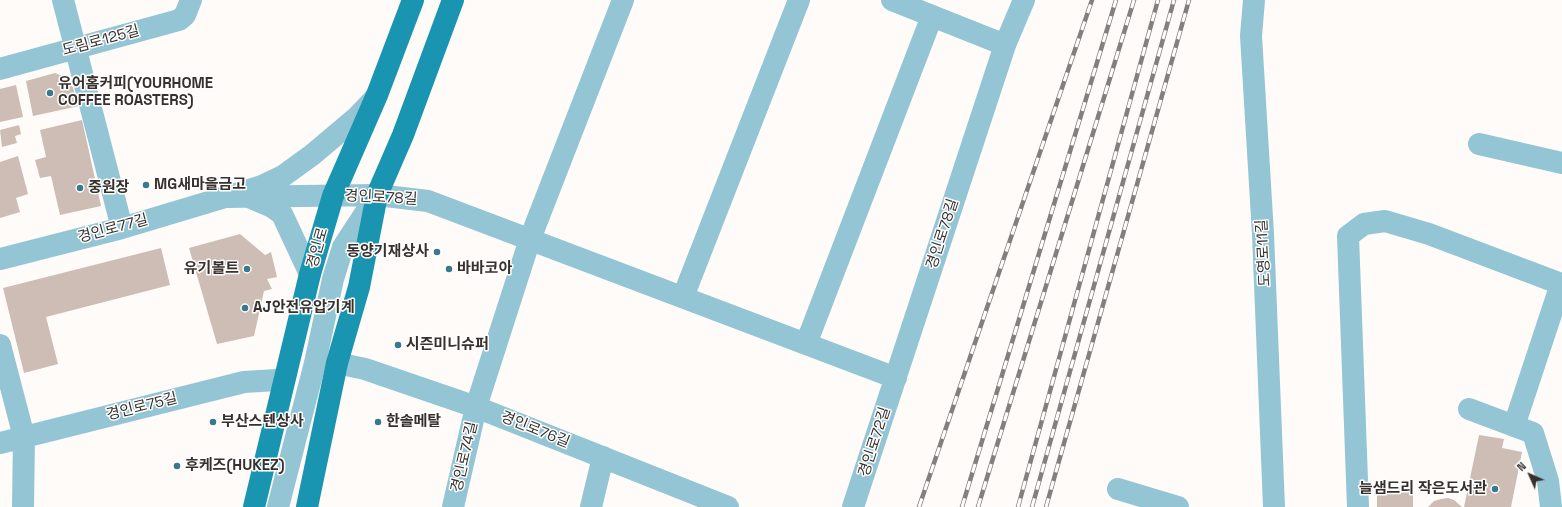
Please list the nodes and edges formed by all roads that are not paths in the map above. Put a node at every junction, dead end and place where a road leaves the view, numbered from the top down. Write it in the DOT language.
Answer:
graph roads {
  1 [pos="63,0"];
  2 [pos="191,0"];
  3 [pos="413,0"];
  4 [pos="453,0"];
  5 [pos="623,0"];
  6 [pos="798,0"];
  7 [pos="892,0"];
  8 [pos="1024,0"];
  9 [pos="1254,0"];
  10 [pos="932,16"];
  11 [pos="1006,45"];
  12 [pos="74,49"];
  13 [pos="0,69"];
  14 [pos="377,95"];
  15 [pos="1479,144"];
  16 [pos="1562,163"];
  17 [pos="377,195"];
  18 [pos="333,196"];
  19 [pos="226,197"];
  20 [pos="122,228"];
  21 [pos="530,239"];
  22 [pos="0,259"];
  23 [pos="310,274"];
  24 [pos="684,297"];
  25 [pos="806,344"];
  26 [pos="0,345"];
  27 [pos="337,364"];
  28 [pos="285,377"];
  29 [pos="896,378"];
  30 [pos="476,407"];
  31 [pos="1469,409"];
  32 [pos="1514,426"];
  33 [pos="24,437"];
  34 [pos="0,443"];
  35 [pos="604,457"];
  36 [pos="1118,489"];
  37 [pos="255,506"];
  38 [pos="23,507"];
  39 [pos="278,507"];
  40 [pos="307,507"];
  41 [pos="453,507"];
  42 [pos="591,507"];
  43 [pos="728,507"];
  44 [pos="853,507"];
  45 [pos="1178,507"];
  46 [pos="1274,507"];
  47 [pos="1358,507"];
  48 [pos="1551,507"];
  1 -- 12 [label="street"];
  2 -- 12 [label="street, 도림로125길"];
  3 -- 14 [label="main road, 경인로"];
  4 -- 17 [label="main road"];
  5 -- 21 [label="street"];
  6 -- 24 [label="street"];
  7 -- 10 [label="street"];
  8 -- 11 [label="street, 경인로78길"];
  9 -- 46 [label="street, 도영로11길"];
  10 -- 11 [label="street"];
  10 -- 25 [label="street"];
  11 -- 29 [label="street, 경인로78길"];
  12 -- 13 [label="street, 도림로125길"];
  12 -- 20 [label="street"];
  14 -- 18 [label="main road, 경인로"];
  14 -- 19 [label="street, 경인로77길"];
  15 -- 16 [label="street"];
  17 -- 18 [label="street, 경인로78길"];
  17 -- 21 [label="street, 경인로78길"];
  17 -- 27 [label="main road"];
  17 -- 39 [label="street"];
  18 -- 19 [label="street, 경인로78길"];
  18 -- 23 [label="main road, 경인로"];
  19 -- 20 [label="street, 경인로77길"];
  19 -- 23 [label="street"];
  20 -- 22 [label="street, 경인로77길"];
  21 -- 24 [label="street, 경인로78길"];
  21 -- 30 [label="street"];
  23 -- 28 [label="main road, 경인로"];
  24 -- 25 [label="street, 경인로78길"];
  25 -- 29 [label="street, 경인로78길"];
  26 -- 33 [label="street"];
  27 -- 30 [label="street, 경인로76길"];
  27 -- 40 [label="main road"];
  28 -- 33 [label="street, 경인로75길"];
  28 -- 37 [label="main road, 경인로"];
  29 -- 44 [label="street, 경인로72길"];
  30 -- 35 [label="street, 경인로76길"];
  30 -- 41 [label="street, 경인로74길"];
  31 -- 32 [label="street"];
  32 -- 47 [label="street"];
  32 -- 48 [label="street"];
  33 -- 34 [label="street, 경인로75길"];
  33 -- 38 [label="street"];
  35 -- 42 [label="street"];
  35 -- 43 [label="street, 경인로76길"];
  36 -- 45 [label="street"];
}
